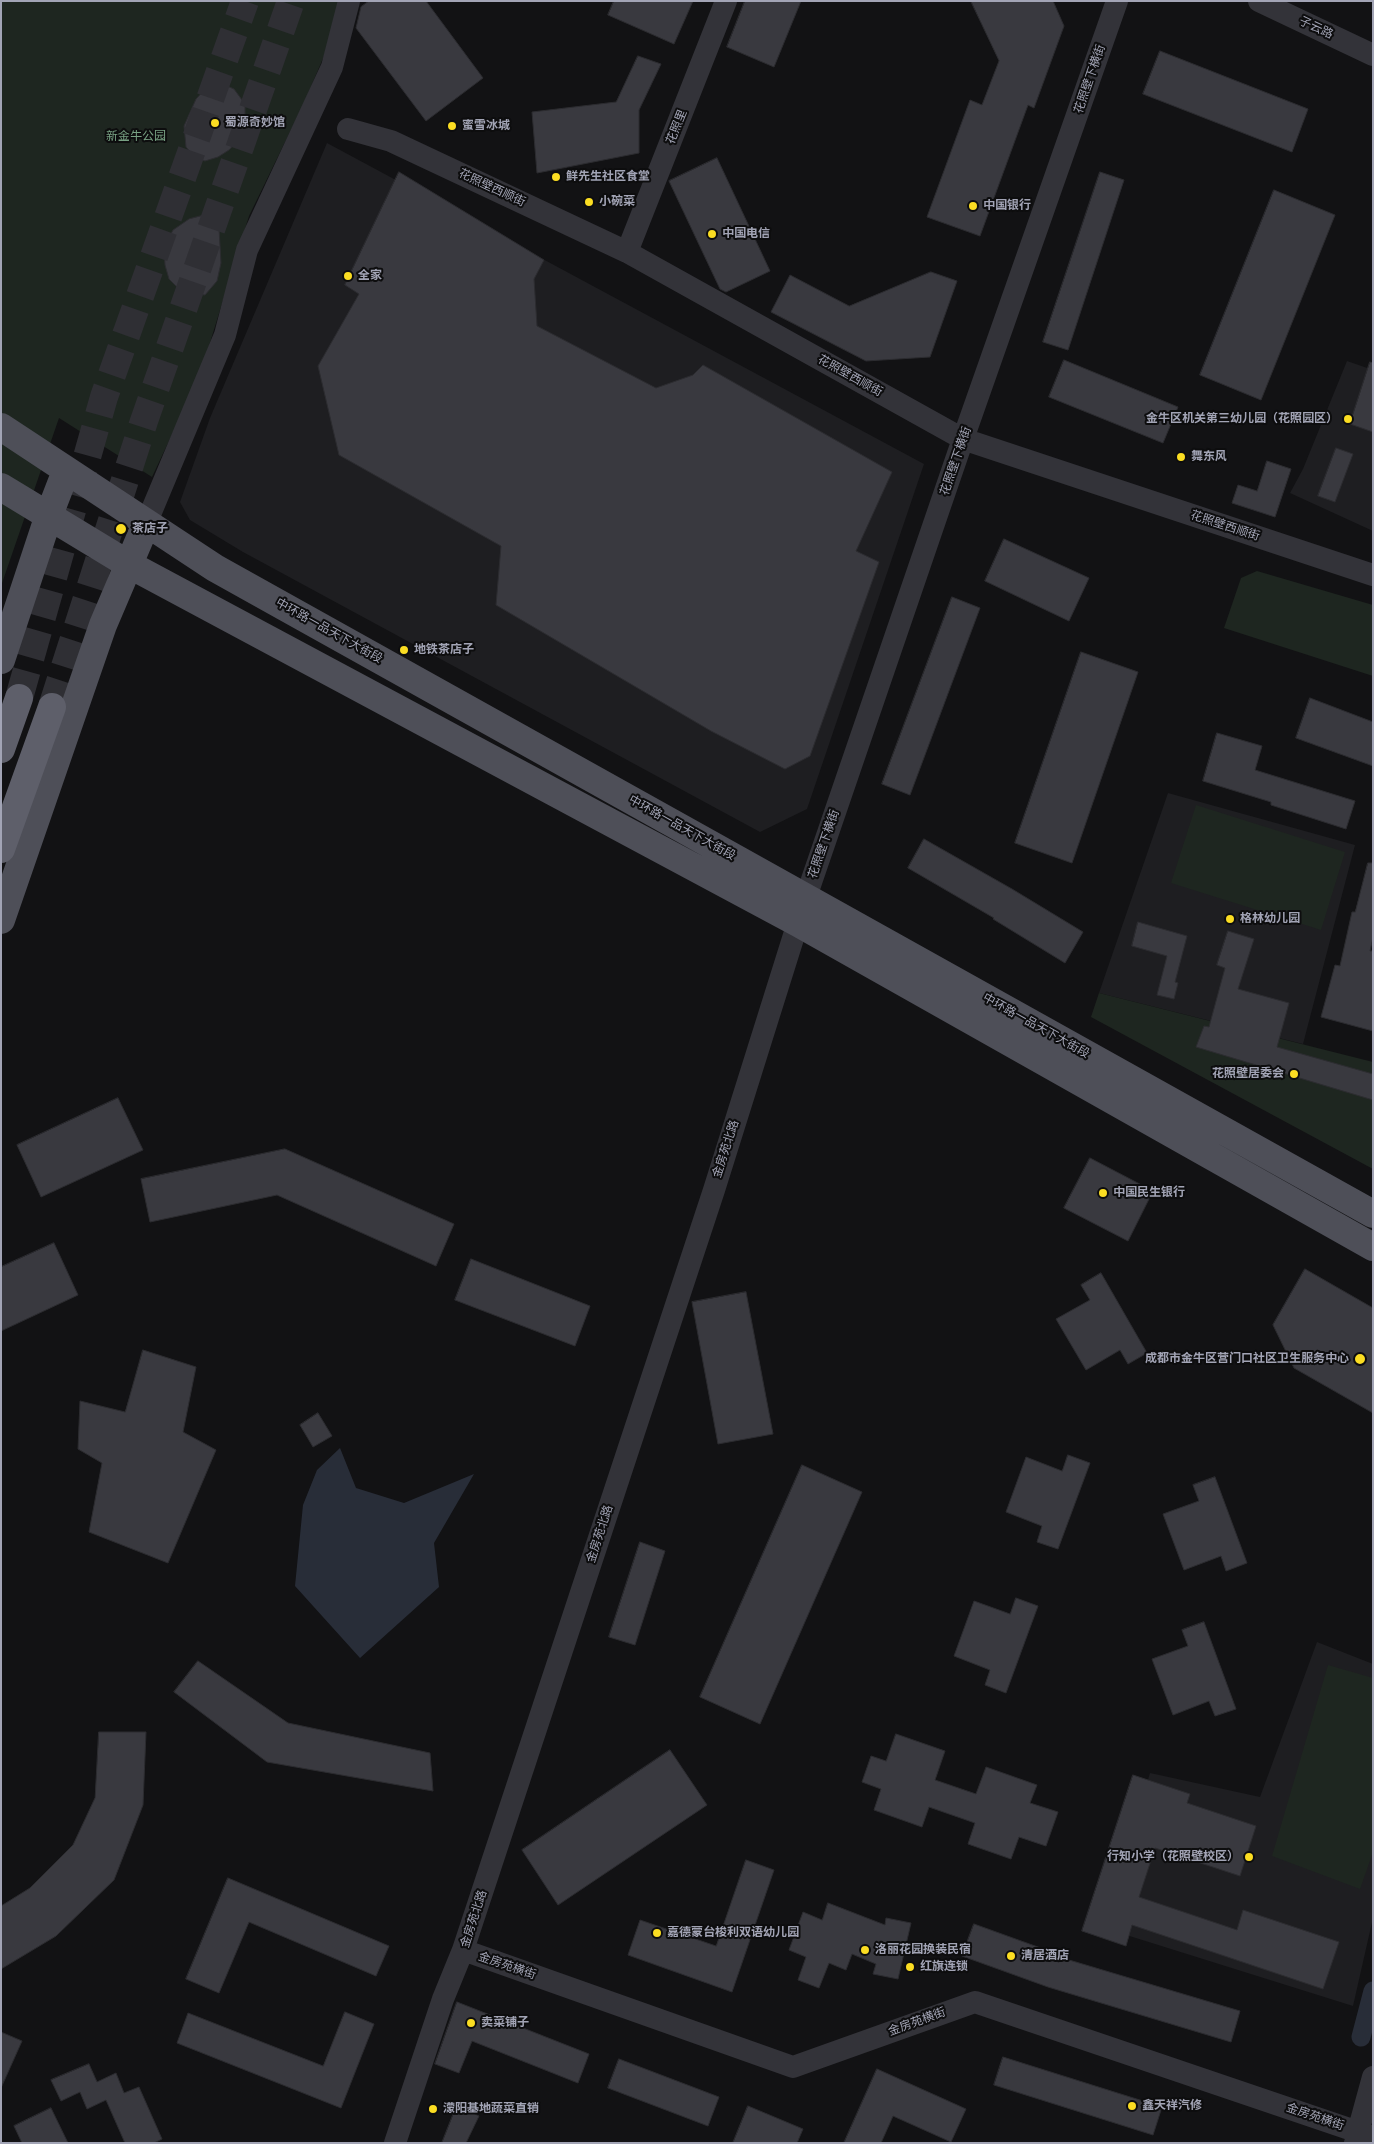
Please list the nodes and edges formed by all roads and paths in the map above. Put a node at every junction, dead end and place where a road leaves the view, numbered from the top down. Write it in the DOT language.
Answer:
graph roads {
  1 [pos="350,1"];
  2 [pos="726,1"];
  3 [pos="1117,1"];
  4 [pos="1259,1"];
  5 [pos="1373,55"];
  6 [pos="348,129"];
  7 [pos="627,252"];
  8 [pos="1,428"];
  9 [pos="963,439"];
  10 [pos="66,471"];
  11 [pos="1,487"];
  12 [pos="49,515"];
  13 [pos="146,524"];
  14 [pos="128,564"];
  15 [pos="1373,575"];
  16 [pos="1,660"];
  17 [pos="19,698"];
  18 [pos="52,707"];
  19 [pos="1,748"];
  20 [pos="1,849"];
  21 [pos="806,897"];
  22 [pos="1,920"];
  23 [pos="798,923"];
  24 [pos="1373,1214"];
  25 [pos="1373,1247"];
  26 [pos="463,1950"];
  27 [pos="1373,2077"];
  28 [pos="1362,2137"];
  29 [pos="395,2143"];
  1 -- 13 [label="street"];
  2 -- 7 [label="street, 花照里"];
  3 -- 9 [label="street, 花照壁下横街"];
  4 -- 5 [label="street, 子云路"];
  6 -- 7 [label="street, 花照壁西顺街"];
  7 -- 9 [label="street, 花照壁西顺街"];
  8 -- 10 [label="main road, 中环路一品天下大街段"];
  9 -- 15 [label="street, 花照壁西顺街"];
  9 -- 21 [label="street, 花照壁下横街"];
  10 -- 12 [label="main road"];
  10 -- 13 [label="main road, 中环路一品天下大街段"];
  11 -- 12 [label="main road"];
  12 -- 14 [label="main road"];
  12 -- 16 [label="main road"];
  13 -- 14 [label="main road"];
  13 -- 21 [label="main road, 中环路一品天下大街段"];
  14 -- 22 [label="main road"];
  14 -- 23 [label="main road"];
  17 -- 19 [label="highway"];
  18 -- 20 [label="highway"];
  21 -- 23 [label="street, 花照壁下横街"];
  21 -- 24 [label="main road, 中环路一品天下大街段"];
  23 -- 25 [label="main road"];
  23 -- 26 [label="street, 金房苑北路"];
  26 -- 28 [label="street, 金房苑横街"];
  26 -- 29 [label="street, 金房苑北路"];
  27 -- 28 [label="street"];
}
